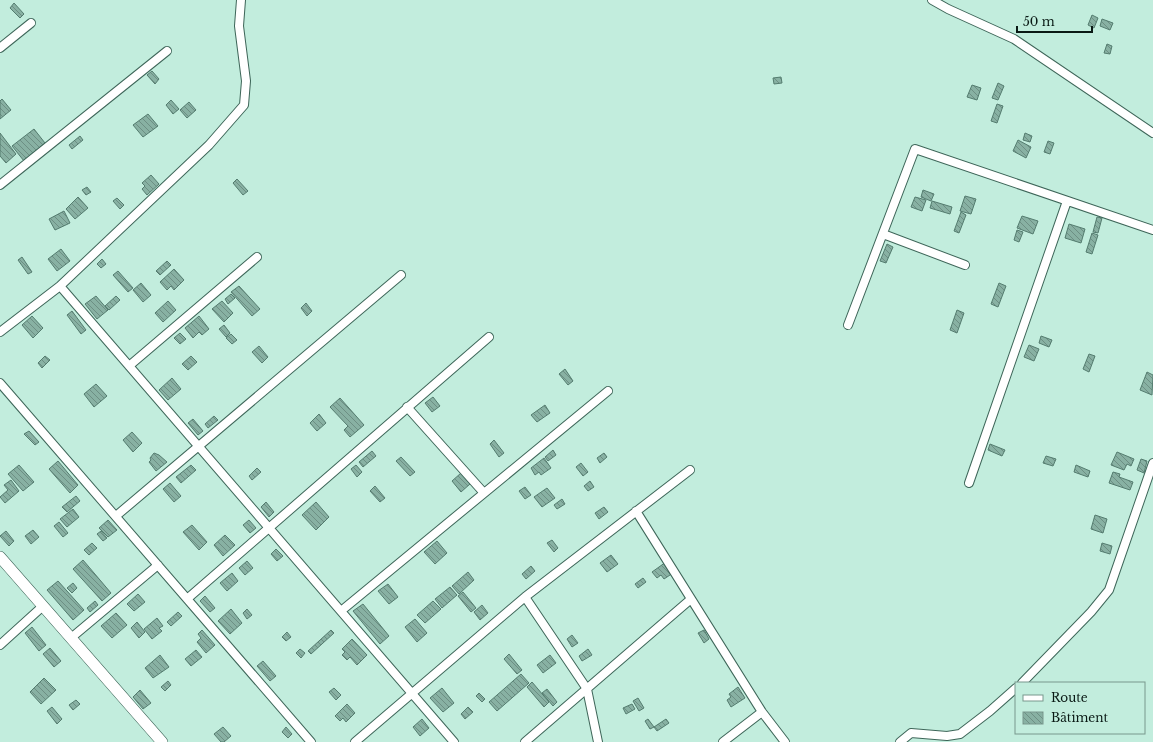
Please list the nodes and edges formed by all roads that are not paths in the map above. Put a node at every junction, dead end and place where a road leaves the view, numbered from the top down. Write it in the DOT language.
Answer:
graph roads {
  1 [pos="241,0"];
  2 [pos="932,0"];
  3 [pos="31,23"];
  4 [pos="0,48"];
  5 [pos="167,51"];
  6 [pos="1153,133"];
  7 [pos="0,185"];
  8 [pos="1067,200"];
  9 [pos="1153,230"];
  10 [pos="883,234"];
  11 [pos="258,257"];
  12 [pos="965,265"];
  13 [pos="401,275"];
  14 [pos="60,286"];
  15 [pos="848,325"];
  16 [pos="0,332"];
  17 [pos="489,337"];
  18 [pos="129,366"];
  19 [pos="0,383"];
  20 [pos="608,391"];
  21 [pos="408,407"];
  22 [pos="198,446"];
  23 [pos="1153,463"];
  24 [pos="690,470"];
  25 [pos="969,483"];
  26 [pos="484,493"];
  27 [pos="636,511"];
  28 [pos="116,516"];
  29 [pos="269,528"];
  30 [pos="0,557"];
  31 [pos="158,565"];
  32 [pos="525,597"];
  33 [pos="187,598"];
  34 [pos="691,599"];
  35 [pos="43,606"];
  36 [pos="341,611"];
  37 [pos="71,638"];
  38 [pos="0,645"];
  39 [pos="1023,682"];
  40 [pos="587,689"];
  41 [pos="1015,689"];
  42 [pos="412,693"];
  43 [pos="762,712"];
  44 [pos="947,739"];
  45 [pos="162,742"];
  46 [pos="311,742"];
  47 [pos="355,742"];
  48 [pos="454,742"];
  49 [pos="525,742"];
  50 [pos="598,742"];
  51 [pos="723,742"];
  52 [pos="785,742"];
  53 [pos="900,742"];
  1 -- 14 [label="street"];
  2 -- 6 [label="street"];
  3 -- 4 [label="street"];
  5 -- 7 [label="street"];
  8 -- 9 [label="street"];
  8 -- 10 [label="street"];
  8 -- 25 [label="street"];
  10 -- 12 [label="street"];
  10 -- 15 [label="street"];
  11 -- 18 [label="street"];
  13 -- 22 [label="street"];
  14 -- 16 [label="street"];
  14 -- 18 [label="street"];
  17 -- 21 [label="street"];
  18 -- 22 [label="street"];
  19 -- 28 [label="street"];
  20 -- 26 [label="street"];
  21 -- 26 [label="street"];
  21 -- 29 [label="street"];
  22 -- 28 [label="street"];
  22 -- 29 [label="street"];
  23 -- 39 [label="street"];
  24 -- 27 [label="street"];
  26 -- 36 [label="street"];
  27 -- 32 [label="street"];
  27 -- 34 [label="street"];
  28 -- 31 [label="street"];
  29 -- 33 [label="street"];
  29 -- 36 [label="street"];
  30 -- 35 [label="main road"];
  31 -- 33 [label="street"];
  31 -- 37 [label="street"];
  32 -- 40 [label="street"];
  32 -- 42 [label="street"];
  33 -- 46 [label="street"];
  34 -- 40 [label="street"];
  34 -- 43 [label="street"];
  35 -- 37 [label="main road"];
  35 -- 38 [label="street"];
  36 -- 42 [label="street"];
  37 -- 45 [label="main road"];
  40 -- 49 [label="street"];
  40 -- 50 [label="street"];
  41 -- 44 [label="street"];
  42 -- 47 [label="street"];
  42 -- 48 [label="street"];
  43 -- 51 [label="street"];
  43 -- 52 [label="street"];
  44 -- 53 [label="street"];
}
